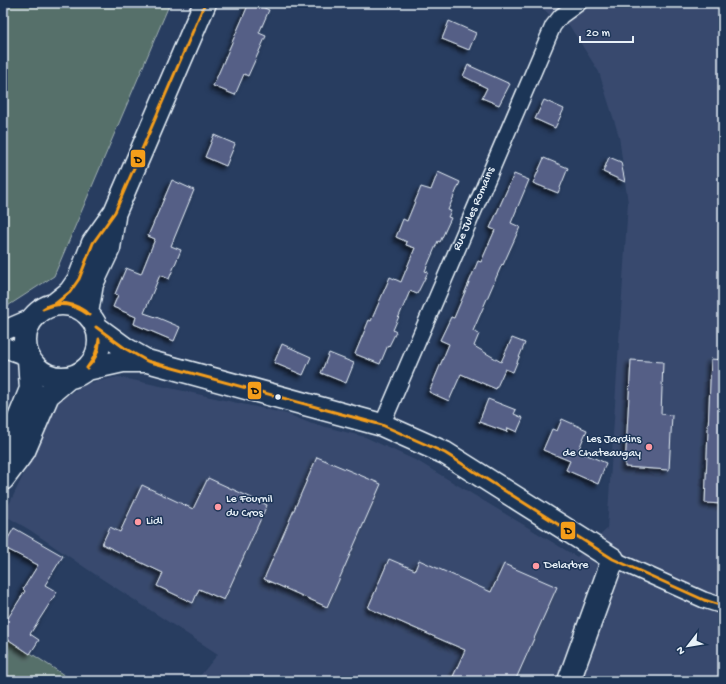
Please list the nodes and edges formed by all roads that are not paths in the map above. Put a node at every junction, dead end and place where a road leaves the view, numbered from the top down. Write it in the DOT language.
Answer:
graph roads {
  1 [pos="204,3"];
  2 [pos="579,3"];
  3 [pos="115,212"];
  4 [pos="55,304"];
  5 [pos="32,318"];
  6 [pos="92,320"];
  7 [pos="3,332"];
  8 [pos="3,347"];
  9 [pos="28,357"];
  10 [pos="147,361"];
  11 [pos="78,373"];
  12 [pos="382,424"];
  13 [pos="3,469"];
  14 [pos="3,479"];
  15 [pos="613,559"];
  16 [pos="723,606"];
  17 [pos="569,681"];
  1 -- 3 [label="main road"];
  2 -- 12 [label="street, Rue Jules Romains"];
  3 -- 4 [label="main road"];
  3 -- 6 [label="main road"];
  4 -- 5 [label="main road"];
  4 -- 6 [label="main road"];
  5 -- 7 [label="street"];
  5 -- 9 [label="main road"];
  6 -- 10 [label="main road"];
  6 -- 11 [label="main road"];
  8 -- 9 [label="street"];
  9 -- 11 [label="main road"];
  9 -- 13 [label="main road"];
  10 -- 11 [label="main road"];
  10 -- 12 [label="main road"];
  11 -- 14 [label="main road"];
  12 -- 15 [label="main road"];
  15 -- 16 [label="street"];
  15 -- 17 [label="main road"];
}
